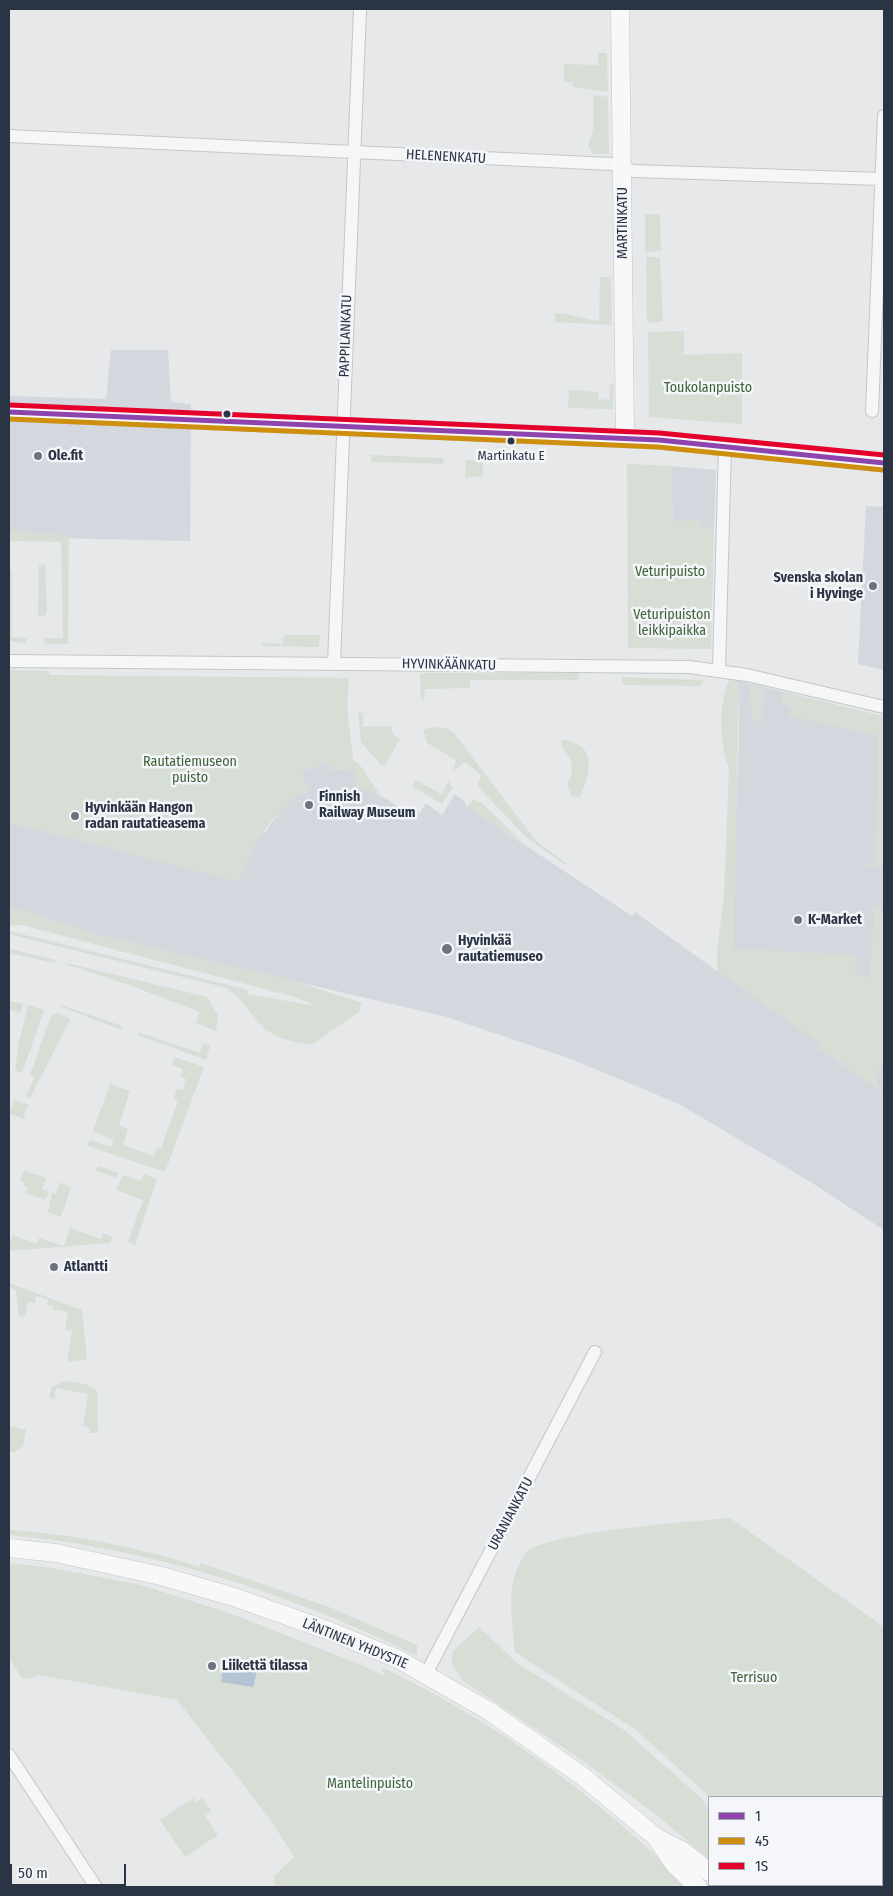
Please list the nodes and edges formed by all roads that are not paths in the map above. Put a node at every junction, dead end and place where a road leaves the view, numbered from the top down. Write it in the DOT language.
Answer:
graph roads {
  1 [pos="360,9"];
  2 [pos="620,9"];
  3 [pos="884,116"];
  4 [pos="9,136"];
  5 [pos="353,152"];
  6 [pos="623,167"];
  7 [pos="882,179"];
  8 [pos="872,411"];
  9 [pos="9,412"];
  10 [pos="343,426"];
  11 [pos="626,438"];
  12 [pos="725,446"];
  13 [pos="884,463"];
  14 [pos="9,661"];
  15 [pos="334,664"];
  16 [pos="719,669"];
  17 [pos="884,707"];
  18 [pos="595,1352"];
  19 [pos="9,1548"];
  20 [pos="426,1674"];
  21 [pos="9,1755"];
  22 [pos="657,1838"];
  23 [pos="708,1871"];
  24 [pos="96,1887"];
  25 [pos="698,1887"];
  1 -- 5 [label="street, PAPPILANKATU"];
  2 -- 6 [label="main road, MARTINKATU"];
  3 -- 7 [label="street"];
  4 -- 5 [label="street, HELENENKATU"];
  5 -- 6 [label="street, HELENENKATU"];
  5 -- 10 [label="street, PAPPILANKATU"];
  6 -- 7 [label="street, HELENENKATU"];
  6 -- 11 [label="main road, MARTINKATU"];
  7 -- 8 [label="street"];
  9 -- 10 [label="main road"];
  10 -- 11 [label="main road"];
  10 -- 15 [label="street, PAPPILANKATU"];
  11 -- 12 [label="main road"];
  12 -- 13 [label="main road"];
  12 -- 16 [label="street"];
  14 -- 15 [label="street, HYVINKÄÄNKATU"];
  15 -- 16 [label="street, HYVINKÄÄNKATU"];
  16 -- 17 [label="street, HYVINKÄÄNKATU"];
  18 -- 20 [label="street, URANIANKATU"];
  19 -- 20 [label="main road, LÄNTINEN YHDYSTIE"];
  20 -- 22 [label="main road, LÄNTINEN YHDYSTIE"];
  21 -- 24 [label="street"];
  22 -- 23 [label="main road, LÄNTINEN YHDYSTIE"];
  22 -- 25 [label="main road, LÄNTINEN YHDYSTIE"];
}
